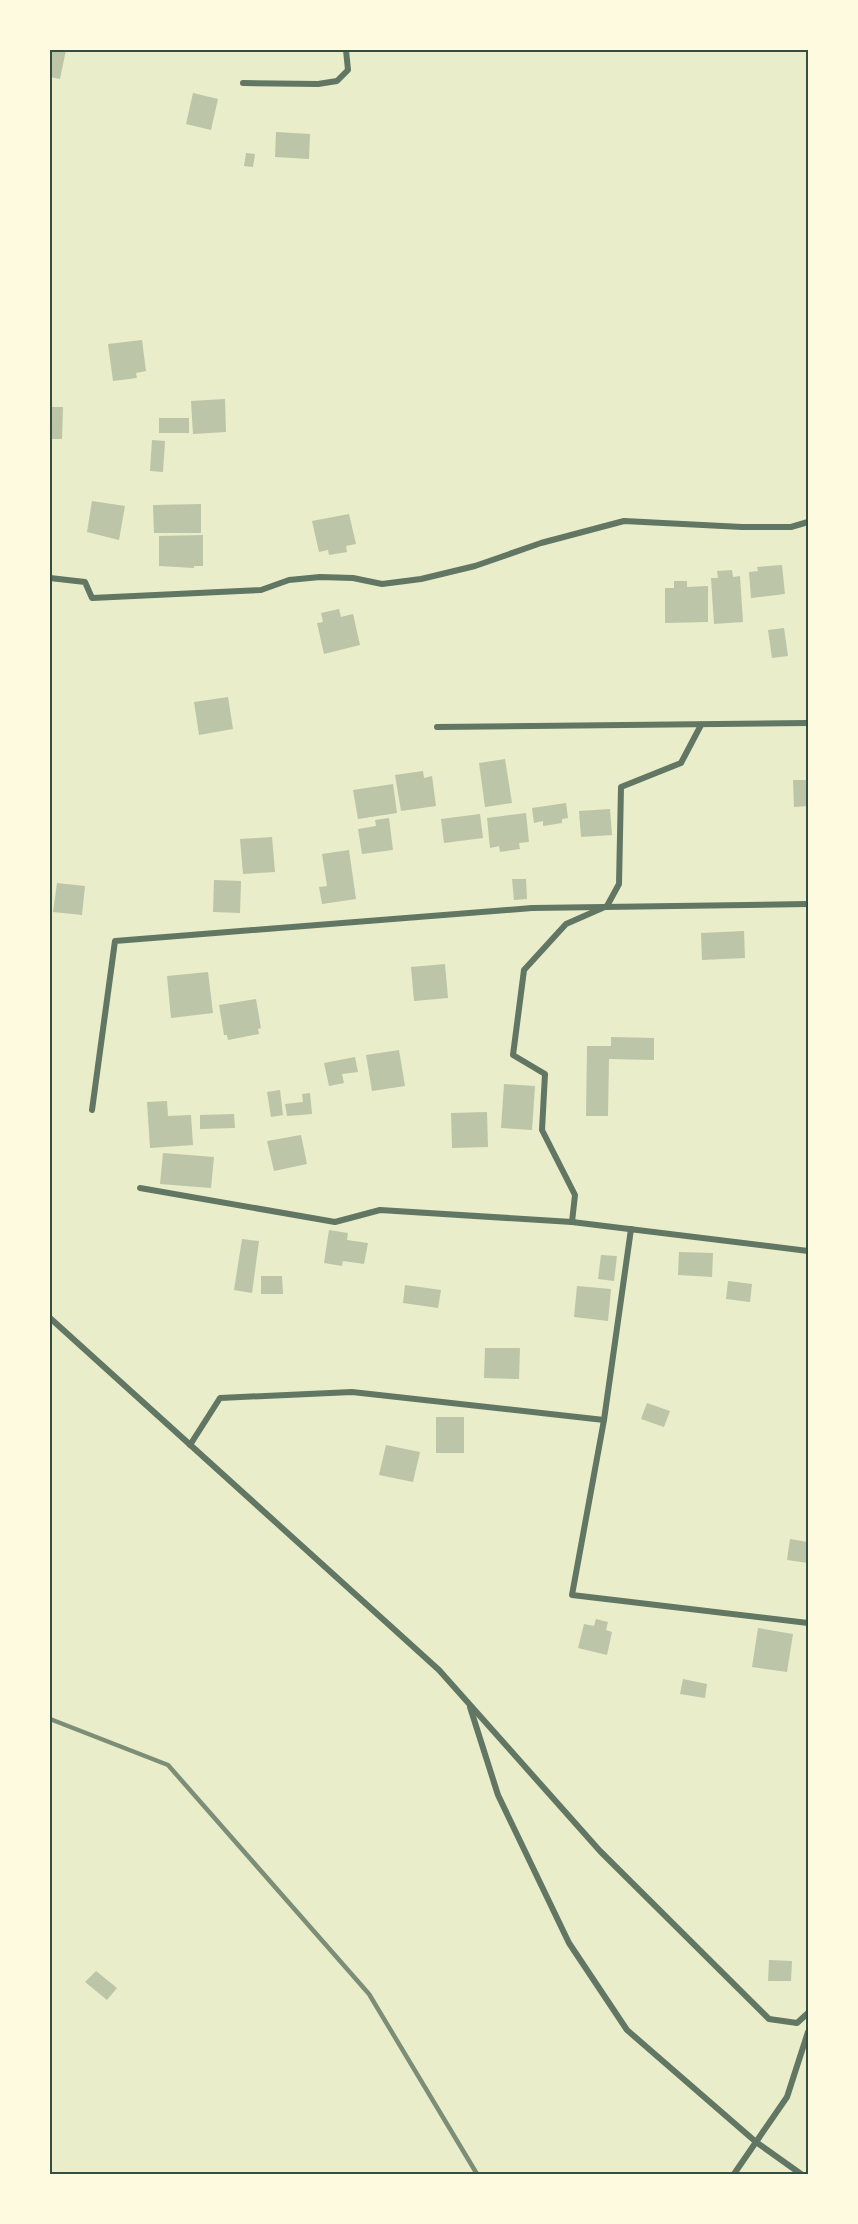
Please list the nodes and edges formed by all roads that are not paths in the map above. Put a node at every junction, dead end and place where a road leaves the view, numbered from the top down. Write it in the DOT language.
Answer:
graph roads {
  1 [pos="346,50"];
  2 [pos="243,83"];
  3 [pos="808,522"];
  4 [pos="50,578"];
  5 [pos="808,723"];
  6 [pos="701,724"];
  7 [pos="436,727"];
  8 [pos="808,904"];
  9 [pos="607,906"];
  10 [pos="92,1110"];
  11 [pos="140,1188"];
  12 [pos="572,1222"];
  13 [pos="631,1229"];
  14 [pos="808,1251"];
  15 [pos="50,1318"];
  16 [pos="604,1420"];
  17 [pos="190,1445"];
  18 [pos="808,1623"];
  19 [pos="468,1703"];
  20 [pos="808,2013"];
  21 [pos="808,2032"];
  22 [pos="756,2142"];
  23 [pos="734,2175"];
  24 [pos="801,2175"];
  1 -- 2 [label="street"];
  3 -- 4 [label="street"];
  5 -- 6 [label="street"];
  6 -- 7 [label="street"];
  6 -- 9 [label="street"];
  8 -- 9 [label="street"];
  9 -- 10 [label="street"];
  9 -- 12 [label="street"];
  11 -- 12 [label="street"];
  12 -- 13 [label="street"];
  13 -- 14 [label="street"];
  13 -- 16 [label="street"];
  15 -- 17 [label="street"];
  16 -- 17 [label="street"];
  16 -- 18 [label="street"];
  17 -- 19 [label="street"];
  19 -- 20 [label="street"];
  19 -- 22 [label="street"];
  21 -- 22 [label="street"];
  22 -- 23 [label="street"];
  22 -- 24 [label="street"];
}
